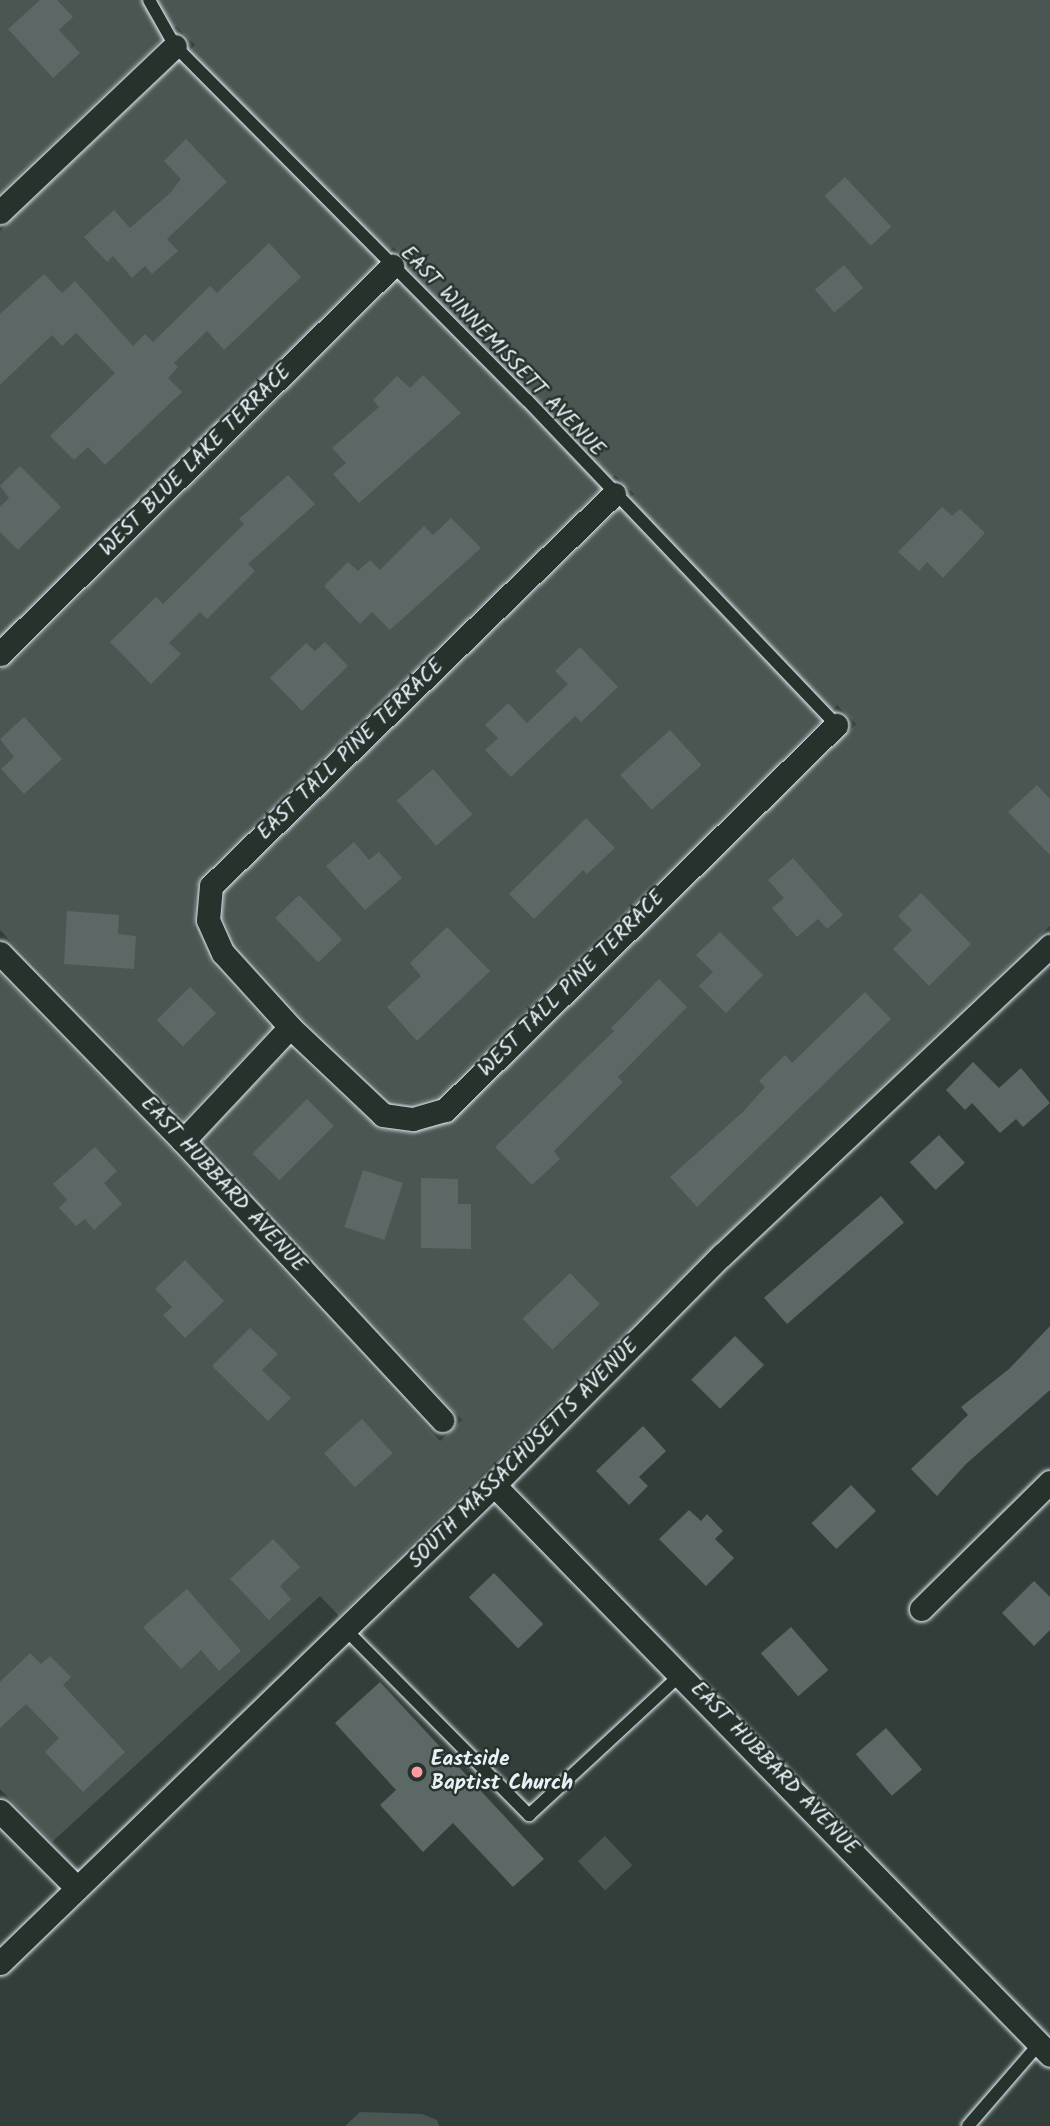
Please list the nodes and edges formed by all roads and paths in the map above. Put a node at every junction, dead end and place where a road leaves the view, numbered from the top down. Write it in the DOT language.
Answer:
graph roads {
  1 [pos="149,0"];
  2 [pos="175,46"];
  3 [pos="0,212"];
  4 [pos="392,267"];
  5 [pos="614,494"];
  6 [pos="0,654"];
  7 [pos="836,725"];
  8 [pos="1050,946"];
  9 [pos="0,953"];
  10 [pos="290,1027"];
  11 [pos="183,1141"];
  12 [pos="442,1420"];
  13 [pos="1050,1482"];
  14 [pos="494,1485"];
  15 [pos="921,1609"];
  16 [pos="345,1629"];
  17 [pos="681,1674"];
  18 [pos="0,1811"];
  19 [pos="77,1888"];
  20 [pos="0,1963"];
  21 [pos="1044,2049"];
  22 [pos="968,2126"];
  1 -- 2 [label="lane, EAST WINNEMISSETT AVENUE"];
  2 -- 3 [label="street"];
  2 -- 4 [label="lane, EAST WINNEMISSETT AVENUE"];
  4 -- 5 [label="lane, EAST WINNEMISSETT AVENUE"];
  4 -- 6 [label="street, WEST BLUE LAKE TERRACE"];
  5 -- 7 [label="lane, EAST WINNEMISSETT AVENUE"];
  5 -- 10 [label="street, EAST TALL PINE TERRACE"];
  7 -- 10 [label="street, WEST TALL PINE TERRACE"];
  8 -- 14 [label="street, SOUTH MASSACHUSETTS AVENUE"];
  9 -- 11 [label="street, EAST HUBBARD AVENUE"];
  10 -- 11 [label="street"];
  11 -- 12 [label="street, EAST HUBBARD AVENUE"];
  13 -- 15 [label="street"];
  14 -- 16 [label="street, SOUTH MASSACHUSETTS AVENUE"];
  14 -- 17 [label="street, EAST HUBBARD AVENUE"];
  16 -- 17 [label="lane"];
  16 -- 19 [label="street, SOUTH MASSACHUSETTS AVENUE"];
  17 -- 21 [label="street, EAST HUBBARD AVENUE"];
  18 -- 19 [label="street"];
  19 -- 20 [label="street, SOUTH MASSACHUSETTS AVENUE"];
  21 -- 22 [label="lane"];
}
